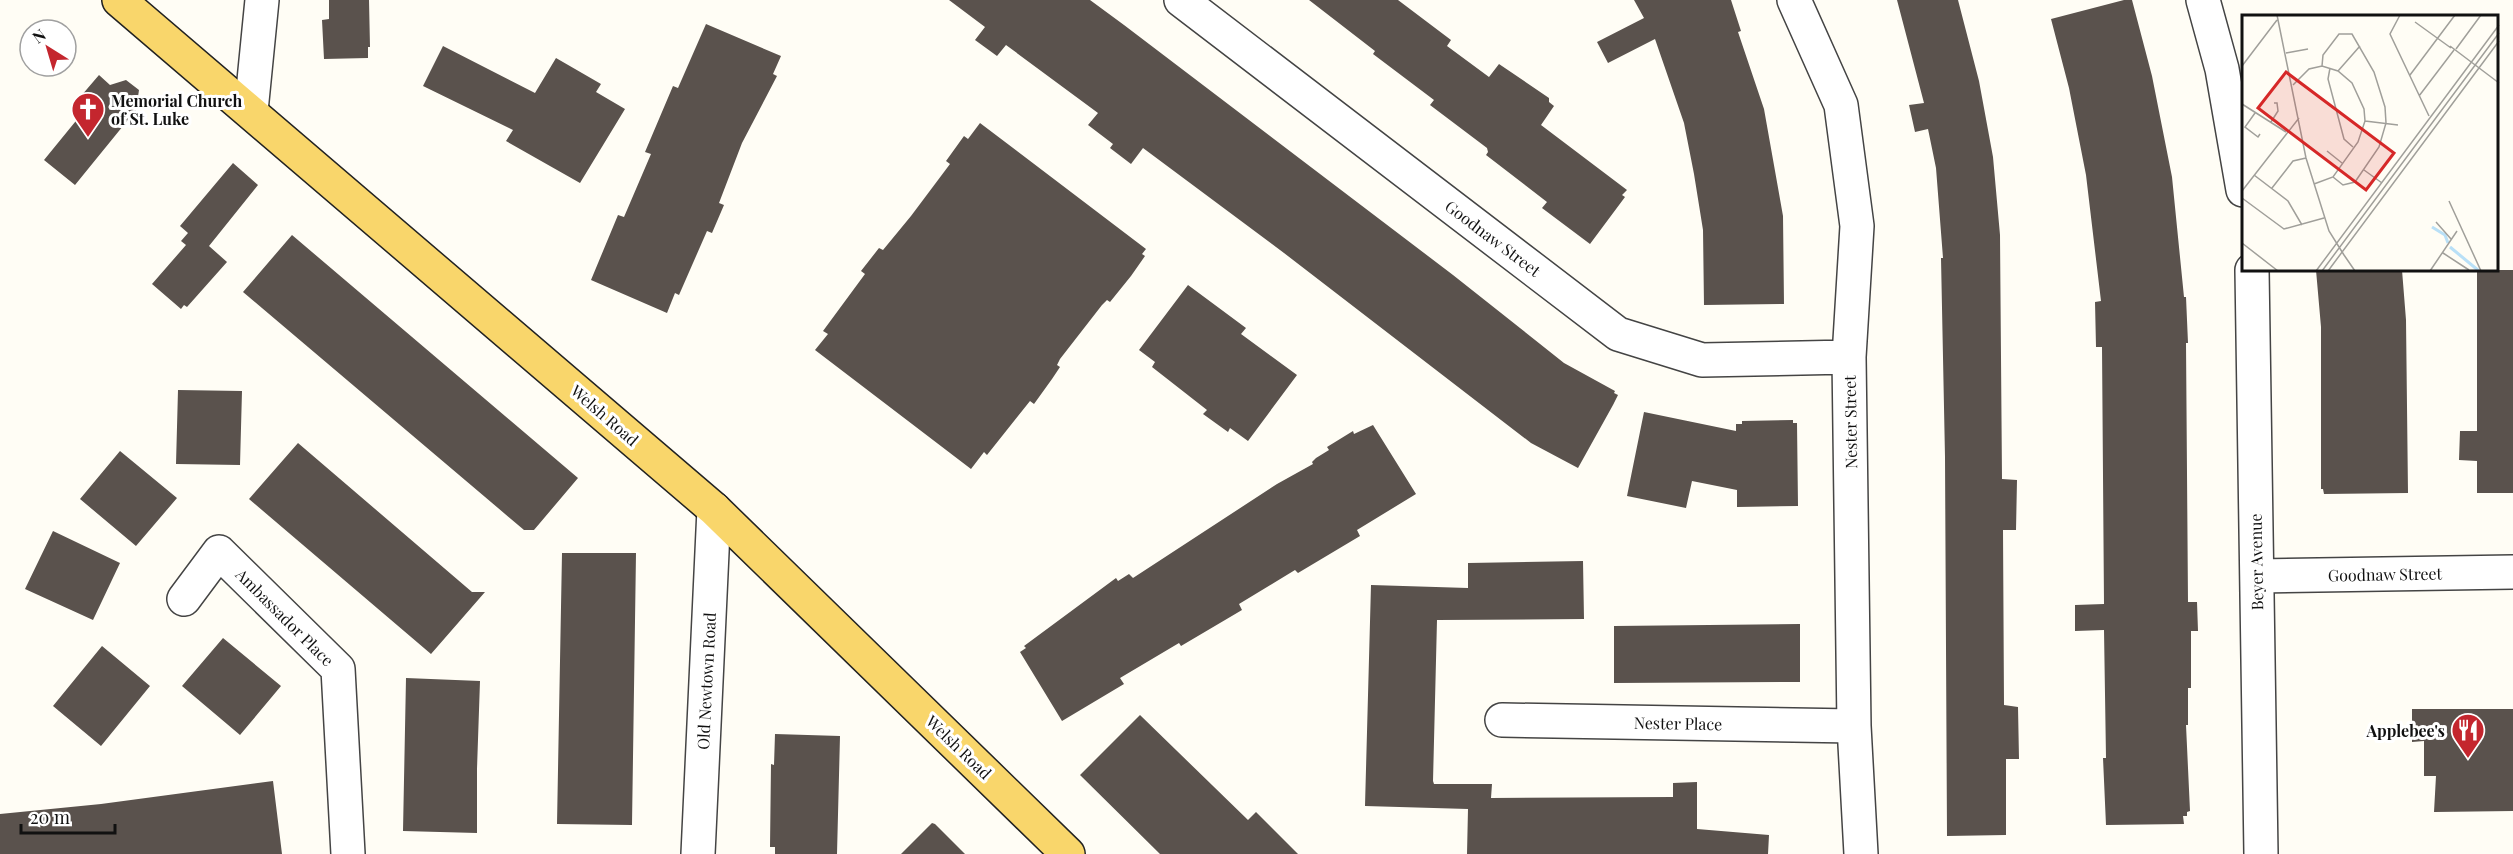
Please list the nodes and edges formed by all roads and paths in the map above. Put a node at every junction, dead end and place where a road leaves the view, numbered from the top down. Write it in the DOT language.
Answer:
graph roads {
  1 [pos="119,0"];
  2 [pos="262,0"];
  3 [pos="1181,0"];
  4 [pos="1794,0"];
  5 [pos="2203,0"];
  6 [pos="251,111"];
  7 [pos="2242,184"];
  8 [pos="2252,272"];
  9 [pos="1849,357"];
  10 [pos="714,509"];
  11 [pos="2513,572"];
  12 [pos="2257,576"];
  13 [pos="184,599"];
  14 [pos="1502,720"];
  15 [pos="1854,726"];
  16 [pos="348,854"];
  17 [pos="698,854"];
  18 [pos="1068,854"];
  19 [pos="1861,854"];
  20 [pos="2261,854"];
  1 -- 6 [label="main road, Welsh Road"];
  2 -- 6 [label="street"];
  3 -- 9 [label="street, Goodnaw Street"];
  4 -- 9 [label="street, Nester Street"];
  5 -- 7 [label="street"];
  6 -- 10 [label="main road, Welsh Road"];
  8 -- 12 [label="street, Beyer Avenue"];
  9 -- 15 [label="street, Nester Street"];
  10 -- 17 [label="street, Old Newtown Road"];
  10 -- 18 [label="main road, Welsh Road"];
  11 -- 12 [label="street, Goodnaw Street"];
  12 -- 20 [label="street, Beyer Avenue"];
  13 -- 16 [label="street, Ambassador Place"];
  14 -- 15 [label="street, Nester Place"];
  15 -- 19 [label="street, Nester Street"];
}
